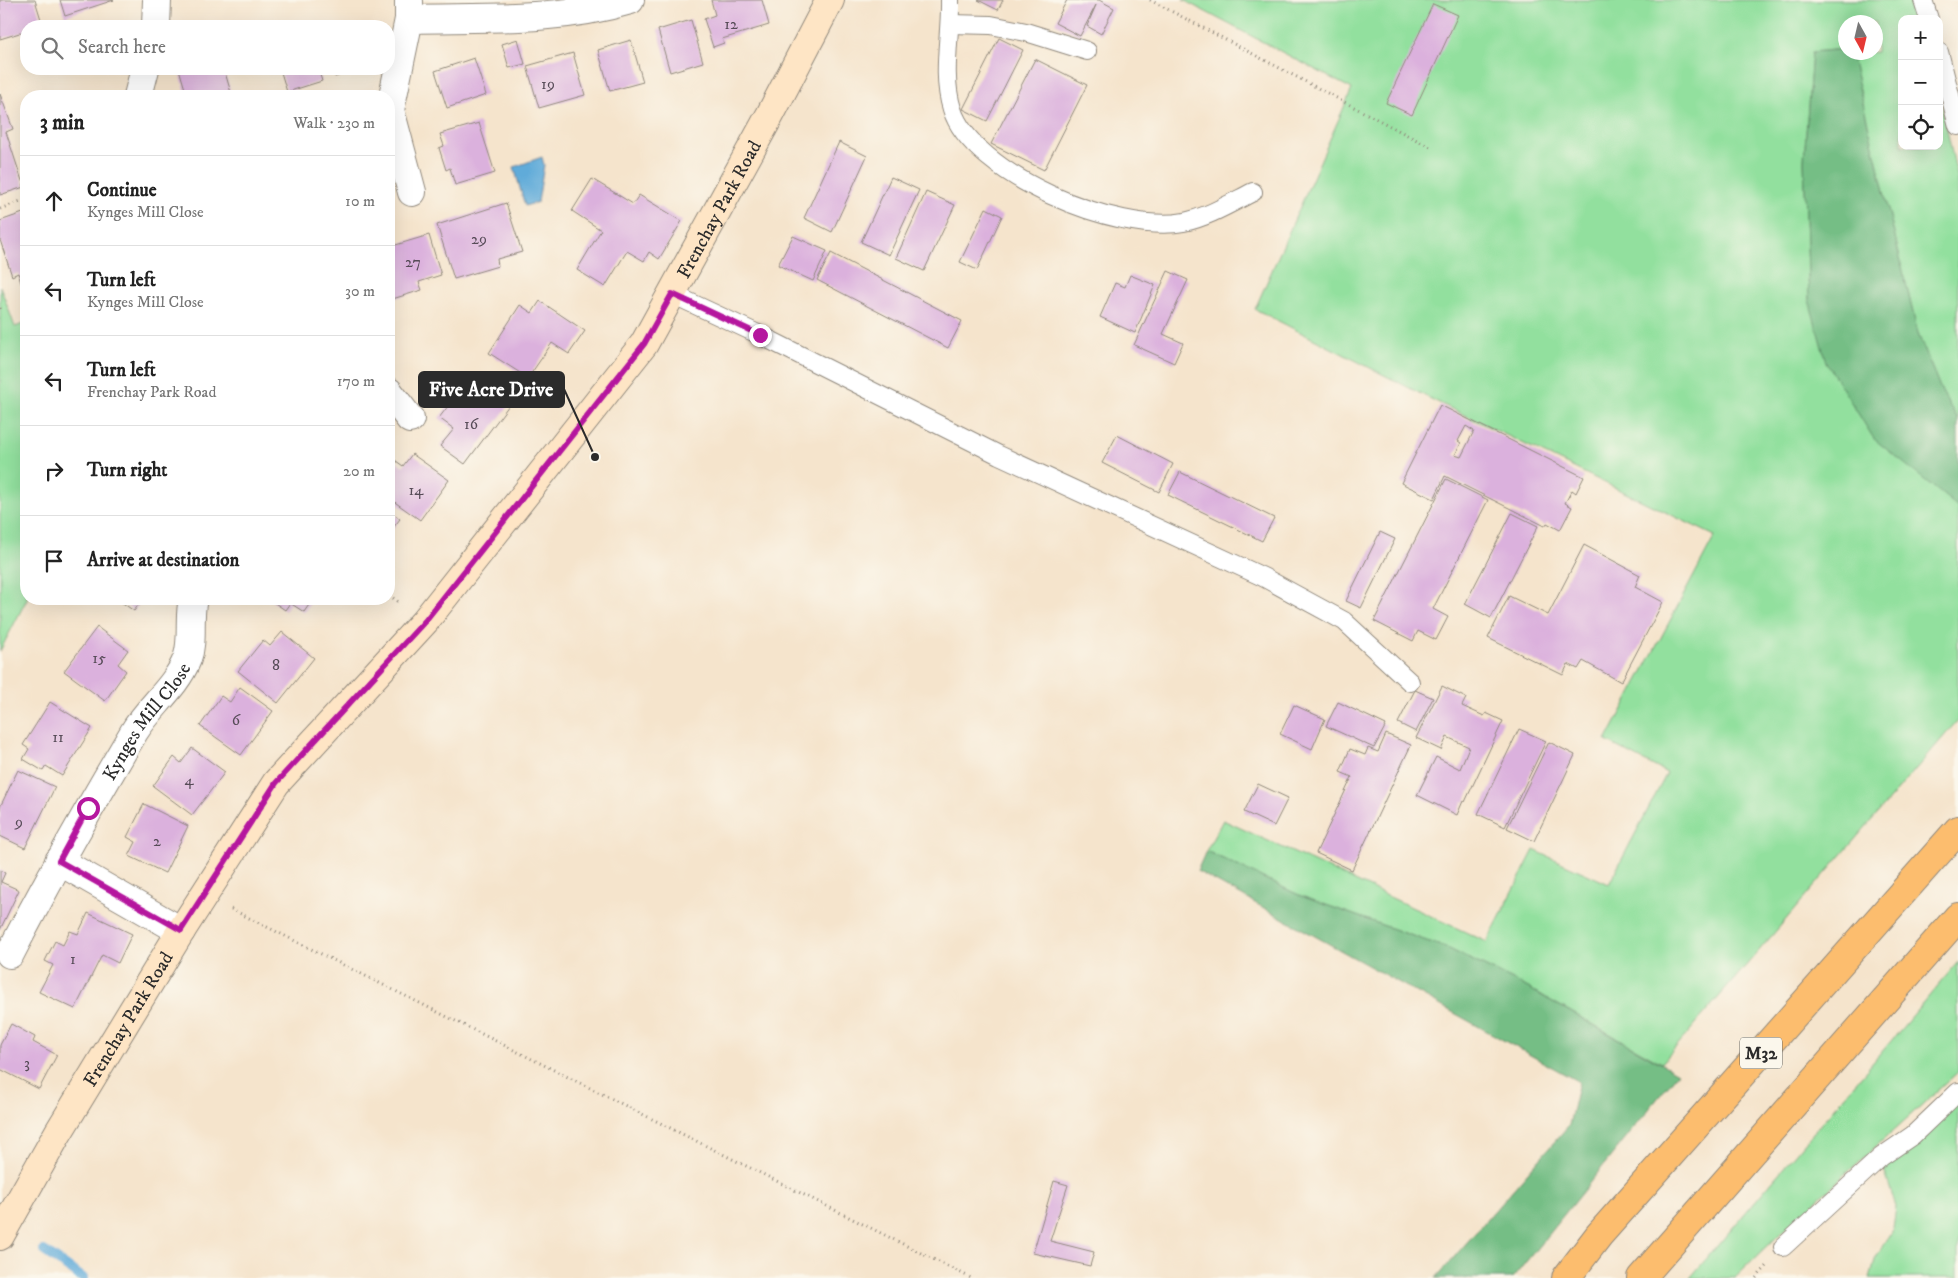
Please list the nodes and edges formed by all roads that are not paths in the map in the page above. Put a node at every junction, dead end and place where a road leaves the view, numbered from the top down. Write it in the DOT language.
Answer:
graph roads {
  1 [pos="157,0"];
  2 [pos="630,0"];
  3 [pos="830,0"];
  4 [pos="950,0"];
  5 [pos="1923,0"];
  6 [pos="409,9"];
  7 [pos="1928,15"];
  8 [pos="156,20"];
  9 [pos="950,24"];
  10 [pos="1087,51"];
  11 [pos="1941,60"];
  12 [pos="143,75"];
  13 [pos="140,90"];
  14 [pos="393,90"];
  15 [pos="1958,126"];
  16 [pos="395,131"];
  17 [pos="412,192"];
  18 [pos="1253,192"];
  19 [pos="672,294"];
  20 [pos="395,400"];
  21 [pos="410,419"];
  22 [pos="193,605"];
  23 [pos="1410,682"];
  24 [pos="1958,830"];
  25 [pos="59,861"];
  26 [pos="1958,917"];
  27 [pos="181,930"];
  28 [pos="10,954"];
  29 [pos="1958,1092"];
  30 [pos="0,1236"];
  31 [pos="1783,1247"];
  32 [pos="1566,1278"];
  33 [pos="1641,1278"];
  1 -- 8 [label="street"];
  2 -- 6 [label="street"];
  3 -- 19 [label="main road, Frenchay Park Road"];
  4 -- 9 [label="lane"];
  5 -- 7 [label="lane"];
  6 -- 14 [label="street"];
  9 -- 10 [label="lane"];
  9 -- 18 [label="lane"];
  11 -- 15 [label="lane"];
  12 -- 13 [label="street"];
  16 -- 17 [label="street"];
  19 -- 23 [label="lane"];
  19 -- 27 [label="main road, Frenchay Park Road"];
  20 -- 21 [label="street"];
  22 -- 25 [label="street, Kynges Mill Close"];
  24 -- 32 [label="highway, M32"];
  25 -- 27 [label="street"];
  25 -- 28 [label="street, Kynges Mill Close"];
  26 -- 33 [label="highway"];
  27 -- 30 [label="main road, Frenchay Park Road"];
  29 -- 31 [label="lane"];
}
